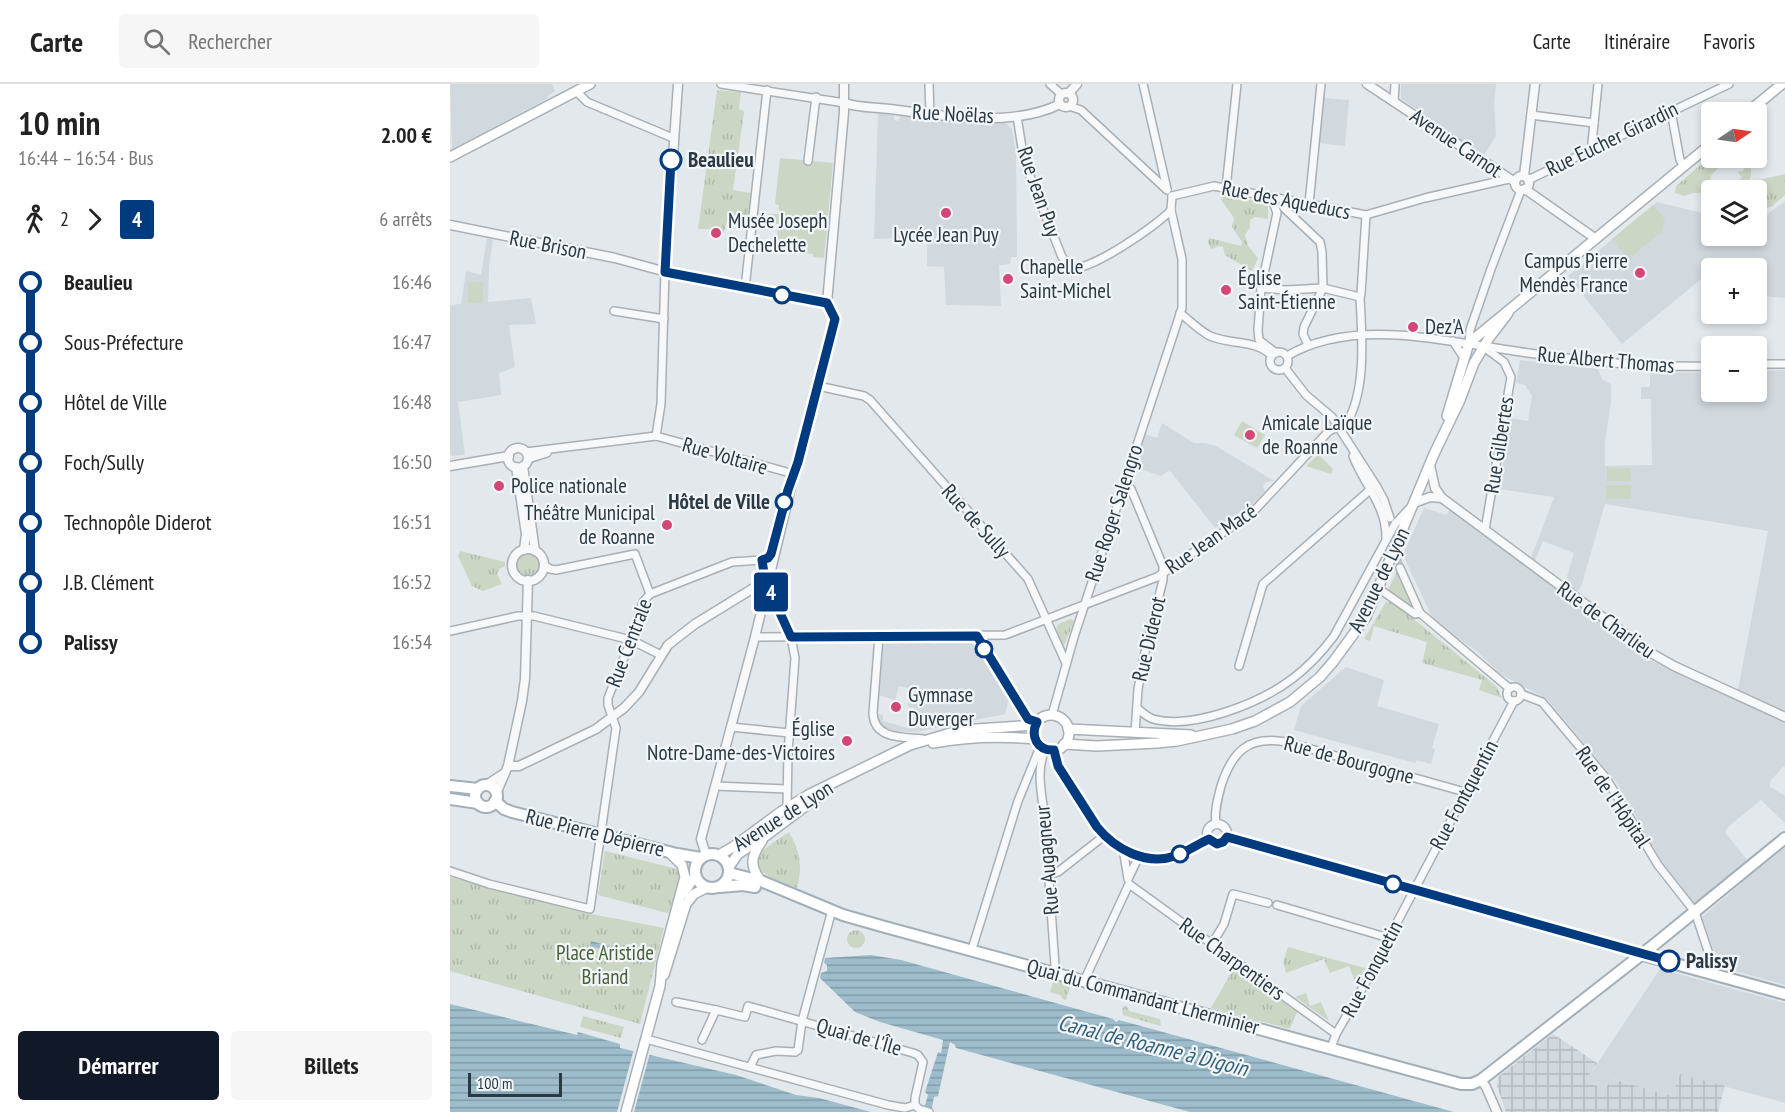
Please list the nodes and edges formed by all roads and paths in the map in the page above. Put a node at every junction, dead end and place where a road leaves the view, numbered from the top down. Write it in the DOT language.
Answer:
graph roads {
  1 [pos="590,84"];
  2 [pos="678,84"];
  3 [pos="722,84"];
  4 [pos="844,84"];
  5 [pos="929,84"];
  6 [pos="1050,84"];
  7 [pos="1077,84"];
  8 [pos="1143,84"];
  9 [pos="1237,84"];
  10 [pos="1321,84"];
  11 [pos="1367,84"];
  12 [pos="1395,84"];
  13 [pos="1535,84"];
  14 [pos="1598,84"];
  15 [pos="1729,84"];
  16 [pos="1782,84"];
  17 [pos="767,90"];
  18 [pos="576,91"];
  19 [pos="816,97"];
  20 [pos="1065,99"];
  21 [pos="1394,102"];
  22 [pos="1760,102"];
  23 [pos="844,103"];
  24 [pos="1671,111"];
  25 [pos="930,114"];
  26 [pos="1531,115"];
  27 [pos="1017,116"];
  28 [pos="1594,123"];
  29 [pos="673,138"];
  30 [pos="1594,147"];
  31 [pos="1701,152"];
  32 [pos="450,158"];
  33 [pos="808,161"];
  34 [pos="1684,166"];
  35 [pos="1498,171"];
  36 [pos="1520,183"];
  37 [pos="1491,184"];
  38 [pos="1226,188"];
  39 [pos="1169,193"];
  40 [pos="1272,199"];
  41 [pos="1295,201"];
  42 [pos="1309,204"];
  43 [pos="1171,210"];
  44 [pos="1280,211"];
  45 [pos="1366,215"];
  46 [pos="450,225"];
  47 [pos="1596,239"];
  48 [pos="665,257"];
  49 [pos="646,266"];
  50 [pos="665,272"];
  51 [pos="745,288"];
  52 [pos="1261,288"];
  53 [pos="1323,288"];
  54 [pos="1360,297"];
  55 [pos="827,303"];
  56 [pos="614,311"];
  57 [pos="1180,313"];
  58 [pos="1508,313"];
  59 [pos="663,319"];
  60 [pos="1495,322"];
  61 [pos="1362,336"];
  62 [pos="1259,340"];
  63 [pos="1453,341"];
  64 [pos="1469,343"];
  65 [pos="1252,345"];
  66 [pos="1308,345"];
  67 [pos="1483,346"];
  68 [pos="1274,355"];
  69 [pos="1287,356"];
  70 [pos="1464,358"];
  71 [pos="1767,364"];
  72 [pos="1785,364"];
  73 [pos="1701,366"];
  74 [pos="1285,368"];
  75 [pos="818,386"];
  76 [pos="1451,417"];
  77 [pos="1341,426"];
  78 [pos="656,436"];
  79 [pos="1350,447"];
  80 [pos="1434,454"];
  81 [pos="518,460"];
  82 [pos="1430,465"];
  83 [pos="450,466"];
  84 [pos="794,474"];
  85 [pos="1124,483"];
  86 [pos="1371,489"];
  87 [pos="1442,498"];
  88 [pos="1414,503"];
  89 [pos="1390,518"];
  90 [pos="1485,530"];
  91 [pos="1385,542"];
  92 [pos="524,550"];
  93 [pos="535,551"];
  94 [pos="762,560"];
  95 [pos="544,565"];
  96 [pos="1400,568"];
  97 [pos="770,570"];
  98 [pos="1163,573"];
  99 [pos="528,580"];
  100 [pos="767,586"];
  101 [pos="1378,588"];
  102 [pos="650,594"];
  103 [pos="1084,606"];
  104 [pos="1420,613"];
  105 [pos="526,616"];
  106 [pos="1046,621"];
  107 [pos="450,631"];
  108 [pos="879,636"];
  109 [pos="977,636"];
  110 [pos="755,637"];
  111 [pos="791,637"];
  112 [pos="631,640"];
  113 [pos="662,655"];
  114 [pos="1066,663"];
  115 [pos="1239,666"];
  116 [pos="1509,688"];
  117 [pos="1521,694"];
  118 [pos="1514,701"];
  119 [pos="1137,708"];
  120 [pos="1052,715"];
  121 [pos="612,716"];
  122 [pos="1785,717"];
  123 [pos="1036,723"];
  124 [pos="731,727"];
  125 [pos="1068,729"];
  126 [pos="790,733"];
  127 [pos="1135,733"];
  128 [pos="1205,736"];
  129 [pos="926,739"];
  130 [pos="1064,744"];
  131 [pos="1044,746"];
  132 [pos="873,761"];
  133 [pos="505,770"];
  134 [pos="847,776"];
  135 [pos="450,786"];
  136 [pos="715,786"];
  137 [pos="482,787"];
  138 [pos="787,789"];
  139 [pos="1465,792"];
  140 [pos="450,799"];
  141 [pos="488,801"];
  142 [pos="787,808"];
  143 [pos="1216,824"];
  144 [pos="602,833"];
  145 [pos="767,836"];
  146 [pos="1104,836"];
  147 [pos="1227,837"];
  148 [pos="1785,838"];
  149 [pos="1209,839"];
  150 [pos="1123,849"];
  151 [pos="673,852"];
  152 [pos="719,855"];
  153 [pos="703,856"];
  154 [pos="1139,856"];
  155 [pos="729,870"];
  156 [pos="450,871"];
  157 [pos="695,873"];
  158 [pos="1048,875"];
  159 [pos="761,881"];
  160 [pos="1128,881"];
  161 [pos="720,887"];
  162 [pos="706,888"];
  163 [pos="1414,890"];
  164 [pos="681,896"];
  165 [pos="807,901"];
  166 [pos="1269,903"];
  167 [pos="1277,905"];
  168 [pos="832,910"];
  169 [pos="1695,912"];
  170 [pos="678,918"];
  171 [pos="1389,938"];
  172 [pos="1212,944"];
  173 [pos="972,950"];
  174 [pos="1642,954"];
  175 [pos="1053,972"];
  176 [pos="1716,975"];
  177 [pos="1084,981"];
  178 [pos="1785,994"];
  179 [pos="676,1002"];
  180 [pos="716,1010"];
  181 [pos="802,1021"];
  182 [pos="1336,1034"];
  183 [pos="646,1039"];
  184 [pos="702,1041"];
  185 [pos="1331,1048"];
  186 [pos="750,1067"];
  187 [pos="1481,1080"];
  188 [pos="915,1105"];
  189 [pos="926,1111"];
  190 [pos="626,1112"];
  191 [pos="1497,1112"];
  1 -- 18 [label="main road"];
  2 -- 29 [label="street"];
  3 -- 17 [label="street"];
  4 -- 23 [label="street"];
  5 -- 25 [label="street"];
  6 -- 20 [label="street"];
  7 -- 20 [label="street"];
  8 -- 39 [label="street, Rue Roger Salengro"];
  9 -- 38 [label="street"];
  10 -- 42 [label="street"];
  11 -- 21 [label="street, Avenue Carnot"];
  12 -- 21 [label="street"];
  13 -- 26 [label="street"];
  14 -- 28 [label="street"];
  15 -- 24 [label="street, Rue Eucher Girardin"];
  16 -- 22 [label="main road"];
  17 -- 19 [label="street"];
  17 -- 51 [label="street"];
  18 -- 29 [label="street"];
  18 -- 32 [label="main road"];
  19 -- 23 [label="street"];
  19 -- 33 [label="street"];
  20 -- 27 [label="street, Rue Noëlas"];
  20 -- 39 [label="street"];
  21 -- 35 [label="street, Avenue Carnot"];
  23 -- 25 [label="street, Rue Noëlas"];
  23 -- 55 [label="street"];
  24 -- 30 [label="street, Rue Eucher Girardin"];
  24 -- 34 [label="street"];
  25 -- 27 [label="street, Rue Noëlas"];
  26 -- 28 [label="street"];
  26 -- 36 [label="street"];
  27 -- 43 [label="street, Rue Jean Puy"];
  28 -- 30 [label="street"];
  29 -- 48 [label="street"];
  30 -- 36 [label="street, Rue Eucher Girardin"];
  31 -- 34 [label="main road"];
  34 -- 47 [label="main road"];
  35 -- 36 [label="street, Avenue Carnot"];
  35 -- 37 [label="street"];
  36 -- 37 [label="street, Rue Eucher Girardin"];
  36 -- 47 [label="street, Avenue Carnot"];
  36 -- 64 [label="street"];
  37 -- 45 [label="street, Rue Eucher Girardin"];
  38 -- 39 [label="street, Rue des Aqueducs"];
  38 -- 40 [label="street, Rue des Aqueducs"];
  39 -- 43 [label="street, Rue Roger Salengro"];
  40 -- 41 [label="street, Rue des Aqueducs"];
  40 -- 44 [label="street"];
  41 -- 42 [label="street, Rue des Aqueducs"];
  41 -- 44 [label="street"];
  42 -- 45 [label="street, Rue des Aqueducs"];
  43 -- 57 [label="street, Rue Roger Salengro"];
  44 -- 52 [label="street"];
  44 -- 53 [label="street"];
  45 -- 54 [label="street"];
  46 -- 49 [label="street, Rue Brison"];
  47 -- 58 [label="main road"];
  48 -- 49 [label="street"];
  48 -- 50 [label="street"];
  49 -- 50 [label="street, Rue Brison"];
  50 -- 51 [label="street, Rue Brison"];
  50 -- 59 [label="street"];
  51 -- 55 [label="street, Rue Brison"];
  52 -- 53 [label="street"];
  52 -- 62 [label="street"];
  53 -- 54 [label="street"];
  53 -- 66 [label="street"];
  54 -- 61 [label="street"];
  55 -- 75 [label="street"];
  56 -- 59 [label="street"];
  57 -- 65 [label="street"];
  57 -- 85 [label="street, Rue Roger Salengro"];
  58 -- 60 [label="main road"];
  58 -- 67 [label="main road, Avenue de Lyon"];
  59 -- 78 [label="street"];
  60 -- 64 [label="main road"];
  60 -- 67 [label="street"];
  61 -- 63 [label="street, Rue Albert Thomas"];
  61 -- 66 [label="street, Rue Albert Thomas"];
  61 -- 77 [label="street"];
  62 -- 65 [label="street"];
  62 -- 68 [label="street"];
  63 -- 64 [label="street, Rue Albert Thomas"];
  63 -- 70 [label="street"];
  64 -- 67 [label="street, Rue Albert Thomas"];
  64 -- 70 [label="main road, Avenue de Lyon"];
  64 -- 76 [label="street"];
  65 -- 68 [label="street"];
  66 -- 69 [label="street, Rue Albert Thomas"];
  67 -- 73 [label="street, Rue Albert Thomas"];
  67 -- 76 [label="main road, Avenue de Lyon"];
  67 -- 90 [label="street, Rue Gilbertes"];
  68 -- 69 [label="street"];
  68 -- 74 [label="street"];
  69 -- 74 [label="street"];
  70 -- 80 [label="main road, Avenue de Lyon"];
  71 -- 72 [label="street"];
  74 -- 77 [label="street"];
  75 -- 84 [label="street"];
  75 -- 106 [label="street, Rue de Sully"];
  76 -- 80 [label="main road, Avenue de Lyon"];
  77 -- 79 [label="street"];
  77 -- 98 [label="street, Rue Jean Macé"];
  78 -- 81 [label="street"];
  78 -- 84 [label="street, Rue Voltaire"];
  79 -- 86 [label="street"];
  79 -- 89 [label="street"];
  80 -- 82 [label="main road, Avenue de Lyon"];
  81 -- 83 [label="street"];
  81 -- 92 [label="street"];
  81 -- 93 [label="street"];
  82 -- 87 [label="street"];
  82 -- 88 [label="main road, Avenue de Lyon"];
  84 -- 94 [label="street"];
  84 -- 97 [label="street"];
  85 -- 98 [label="street, Rue Diderot"];
  85 -- 103 [label="street, Rue Roger Salengro"];
  86 -- 91 [label="street"];
  86 -- 115 [label="street"];
  87 -- 88 [label="street"];
  87 -- 90 [label="street, Rue de Charlieu"];
  88 -- 91 [label="street"];
  88 -- 101 [label="main road, Avenue de Lyon"];
  90 -- 122 [label="street, Rue de Charlieu"];
  91 -- 119 [label="street"];
  92 -- 93 [label="street"];
  92 -- 99 [label="street"];
  93 -- 95 [label="street"];
  94 -- 97 [label="street"];
  94 -- 102 [label="street"];
  95 -- 99 [label="street"];
  95 -- 102 [label="street, Rue Centrale"];
  96 -- 104 [label="street"];
  97 -- 100 [label="street"];
  98 -- 103 [label="street, Rue Jean Macé"];
  98 -- 119 [label="street, Rue Diderot"];
  99 -- 105 [label="street"];
  100 -- 110 [label="street"];
  100 -- 111 [label="street"];
  100 -- 113 [label="street"];
  101 -- 104 [label="street"];
  101 -- 128 [label="main road, Avenue de Lyon"];
  102 -- 112 [label="street, Rue Centrale"];
  103 -- 106 [label="street, Rue Jean Macé"];
  103 -- 114 [label="street, Rue Roger Salengro"];
  104 -- 116 [label="street"];
  105 -- 107 [label="street"];
  105 -- 112 [label="street"];
  105 -- 133 [label="street"];
  106 -- 109 [label="street, Rue Jean Macé"];
  106 -- 114 [label="street, Rue de Sully"];
  108 -- 109 [label="street, Rue Jean Macé"];
  108 -- 111 [label="street, Rue Jean Macé"];
  108 -- 129 [label="street"];
  109 -- 123 [label="street"];
  110 -- 111 [label="street, Rue Jean Macé"];
  110 -- 124 [label="street"];
  111 -- 126 [label="street"];
  112 -- 113 [label="street"];
  112 -- 121 [label="street, Rue Centrale"];
  113 -- 121 [label="street"];
  114 -- 120 [label="street, Rue Roger Salengro"];
  116 -- 117 [label="street"];
  116 -- 118 [label="street"];
  117 -- 118 [label="street"];
  117 -- 169 [label="street, Rue de l'Hôpital"];
  118 -- 139 [label="street, Rue Fontquentin"];
  119 -- 127 [label="street, Rue Diderot"];
  120 -- 123 [label="main road"];
  120 -- 125 [label="main road"];
  121 -- 133 [label="street"];
  121 -- 144 [label="street"];
  123 -- 129 [label="main road, Avenue de Lyon"];
  123 -- 131 [label="main road"];
  124 -- 126 [label="street"];
  124 -- 136 [label="street"];
  125 -- 127 [label="main road, Avenue de Lyon"];
  125 -- 130 [label="main road"];
  126 -- 138 [label="street"];
  127 -- 128 [label="main road, Avenue de Lyon"];
  128 -- 130 [label="main road, Avenue de Lyon"];
  129 -- 132 [label="main road, Avenue de Lyon"];
  130 -- 131 [label="main road"];
  131 -- 132 [label="main road, Avenue de Lyon"];
  131 -- 146 [label="street"];
  131 -- 158 [label="street, Rue Augagneur"];
  131 -- 173 [label="street"];
  132 -- 134 [label="main road, Avenue de Lyon"];
  133 -- 137 [label="street"];
  133 -- 141 [label="street"];
  134 -- 142 [label="main road, Avenue de Lyon"];
  134 -- 145 [label="main road, Avenue de Lyon"];
  135 -- 137 [label="main road"];
  136 -- 138 [label="street"];
  136 -- 153 [label="street"];
  137 -- 141 [label="main road"];
  137 -- 141 [label="main road"];
  138 -- 142 [label="street"];
  139 -- 143 [label="street, Rue de Bourgogne"];
  139 -- 163 [label="street, Rue Fontquentin"];
  140 -- 141 [label="main road, Rue Pierre Dépierre"];
  141 -- 144 [label="main road, Rue Pierre Dépierre"];
  142 -- 152 [label="main road, Avenue de Lyon"];
  143 -- 147 [label="street"];
  143 -- 149 [label="street"];
  144 -- 151 [label="main road, Rue Pierre Dépierre"];
  144 -- 156 [label="street"];
  145 -- 155 [label="main road, Avenue de Lyon"];
  145 -- 159 [label="main road"];
  146 -- 150 [label="street"];
  146 -- 158 [label="street"];
  147 -- 149 [label="street"];
  147 -- 163 [label="street"];
  148 -- 169 [label="main road"];
  149 -- 154 [label="street"];
  150 -- 154 [label="street"];
  150 -- 160 [label="street"];
  151 -- 153 [label="main road, Rue Pierre Dépierre"];
  151 -- 157 [label="main road, Rue Pierre Dépierre"];
  151 -- 164 [label="main road"];
  152 -- 153 [label="main road"];
  152 -- 155 [label="main road"];
  153 -- 157 [label="main road"];
  154 -- 160 [label="street"];
  155 -- 159 [label="main road, Quai du Commandant Lherminier"];
  155 -- 161 [label="main road"];
  157 -- 162 [label="main road"];
  157 -- 164 [label="main road"];
  158 -- 175 [label="street, Rue Augagneur"];
  159 -- 165 [label="main road, Quai du Commandant Lherminier"];
  160 -- 172 [label="street, Rue Charpentiers"];
  160 -- 177 [label="street"];
  161 -- 162 [label="main road"];
  161 -- 165 [label="main road, Quai du Commandant Lherminier"];
  162 -- 170 [label="main road"];
  163 -- 171 [label="street, Rue Fonquetin"];
  163 -- 174 [label="street"];
  164 -- 170 [label="main road"];
  165 -- 168 [label="main road, Quai du Commandant Lherminier"];
  166 -- 172 [label="street"];
  167 -- 171 [label="street"];
  168 -- 173 [label="main road, Quai du Commandant Lherminier"];
  168 -- 181 [label="street"];
  169 -- 174 [label="main road"];
  169 -- 176 [label="street, Rue de l'Hôpital"];
  170 -- 183 [label="main road"];
  171 -- 182 [label="street, Rue Fonquetin"];
  172 -- 182 [label="street, Rue Charpentiers"];
  173 -- 175 [label="main road, Quai du Commandant Lherminier"];
  174 -- 176 [label="main road"];
  174 -- 187 [label="main road"];
  175 -- 177 [label="main road, Quai du Commandant Lherminier"];
  176 -- 178 [label="main road"];
  177 -- 185 [label="main road, Quai du Commandant Lherminier"];
  179 -- 180 [label="street"];
  180 -- 181 [label="street, Quai de l'Île"];
  180 -- 184 [label="street"];
  181 -- 186 [label="street"];
  181 -- 188 [label="street, Quai de l'Île"];
  182 -- 185 [label="street, Rue Fonquetin"];
  183 -- 186 [label="street"];
  183 -- 190 [label="main road"];
  185 -- 187 [label="main road, Quai du Commandant Lherminier"];
  186 -- 188 [label="street"];
  187 -- 191 [label="street"];
  188 -- 189 [label="street"];
}
